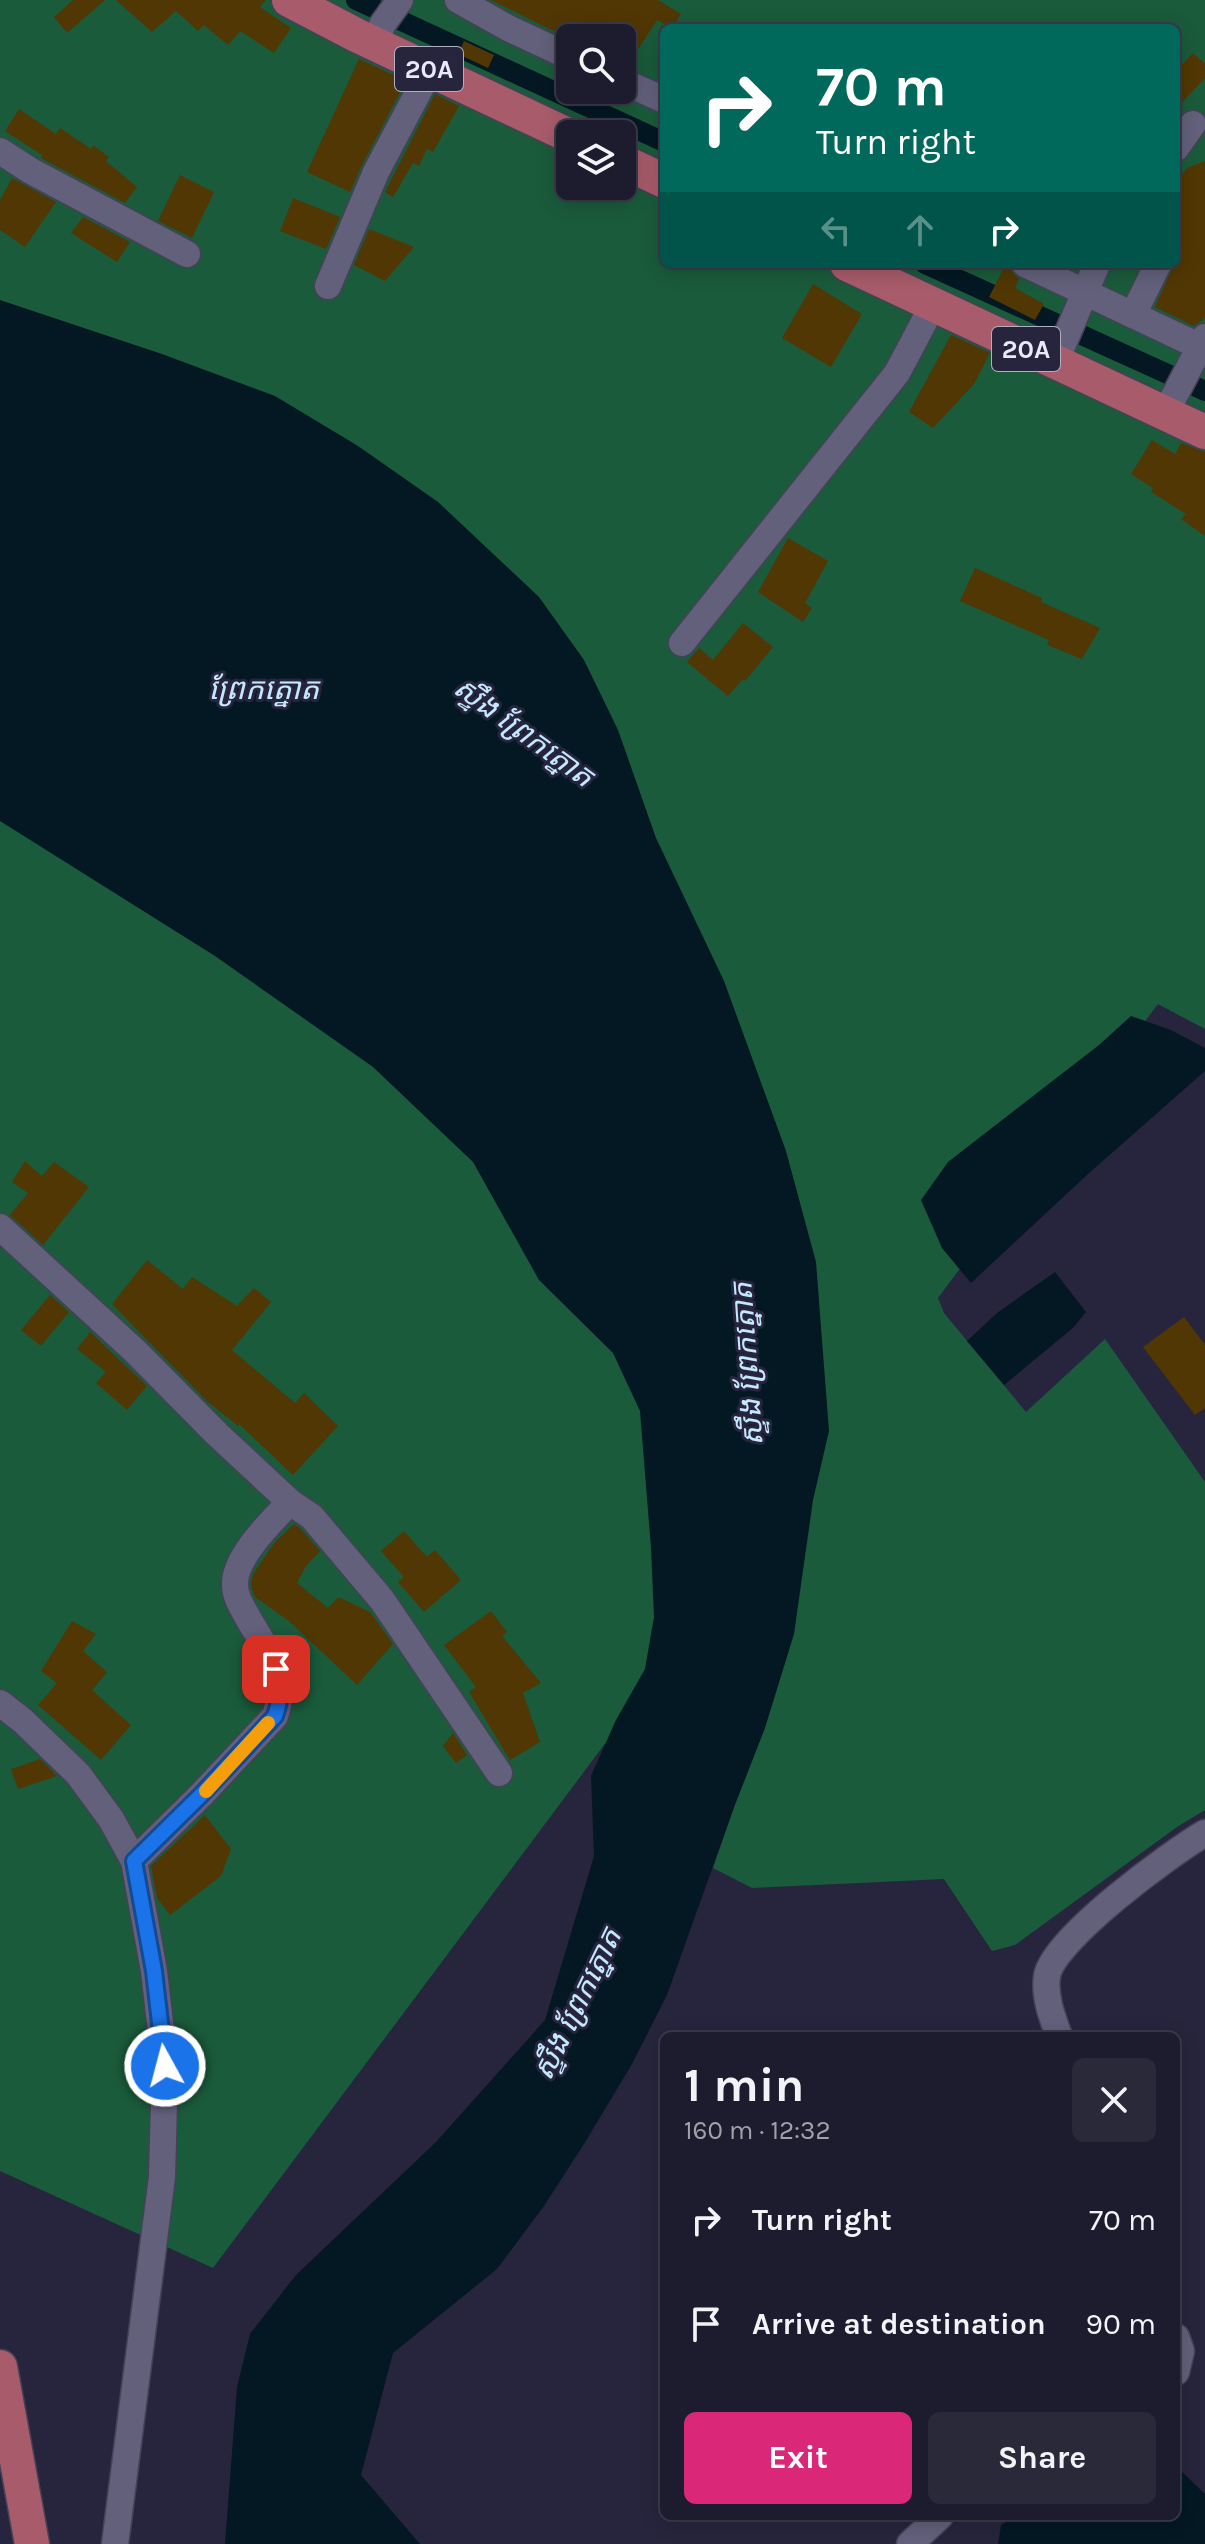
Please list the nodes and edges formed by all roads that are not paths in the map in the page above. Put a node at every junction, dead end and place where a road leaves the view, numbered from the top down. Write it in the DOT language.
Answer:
graph roads {
  1 [pos="289,0"];
  2 [pos="400,0"];
  3 [pos="458,0"];
  4 [pos="379,35"];
  5 [pos="556,50"];
  6 [pos="430,70"];
  7 [pos="636,87"];
  8 [pos="660,98"];
  9 [pos="1193,124"];
  10 [pos="556,129"];
  11 [pos="1180,142"];
  12 [pos="0,151"];
  13 [pos="636,168"];
  14 [pos="660,179"];
  15 [pos="187,254"];
  16 [pos="856,268"];
  17 [pos="1034,268"];
  18 [pos="1093,268"];
  19 [pos="1156,268"];
  20 [pos="328,286"];
  21 [pos="1074,286"];
  22 [pos="933,305"];
  23 [pos="1133,315"];
  24 [pos="1200,347"];
  25 [pos="1060,350"];
  26 [pos="1170,402"];
  27 [pos="1205,432"];
  28 [pos="682,643"];
  29 [pos="0,1227"];
  30 [pos="290,1502"];
  31 [pos="0,1703"];
  32 [pos="499,1773"];
  33 [pos="1205,1833"];
  34 [pos="134,1861"];
  35 [pos="1058,2032"];
  36 [pos="0,2367"];
  37 [pos="936,2520"];
  38 [pos="32,2544"];
  39 [pos="115,2544"];
  40 [pos="910,2544"];
  1 -- 4 [label="main road, 20A"];
  2 -- 4 [label="street"];
  3 -- 5 [label="street"];
  4 -- 6 [label="main road, 20A"];
  6 -- 10 [label="main road, 20A"];
  6 -- 20 [label="street"];
  7 -- 8 [label="street"];
  9 -- 11 [label="street"];
  12 -- 15 [label="street"];
  13 -- 14 [label="main road"];
  16 -- 22 [label="main road, 20A"];
  17 -- 21 [label="street"];
  18 -- 21 [label="street"];
  19 -- 23 [label="street"];
  21 -- 23 [label="street"];
  21 -- 25 [label="street"];
  22 -- 25 [label="main road, 20A"];
  22 -- 28 [label="street"];
  23 -- 24 [label="street"];
  24 -- 26 [label="street"];
  25 -- 26 [label="main road, 20A"];
  26 -- 27 [label="main road, 20A"];
  29 -- 30 [label="street"];
  30 -- 32 [label="street"];
  30 -- 34 [label="street"];
  31 -- 34 [label="street"];
  33 -- 35 [label="street"];
  34 -- 39 [label="street"];
  36 -- 38 [label="main road"];
  37 -- 40 [label="street"];
}
